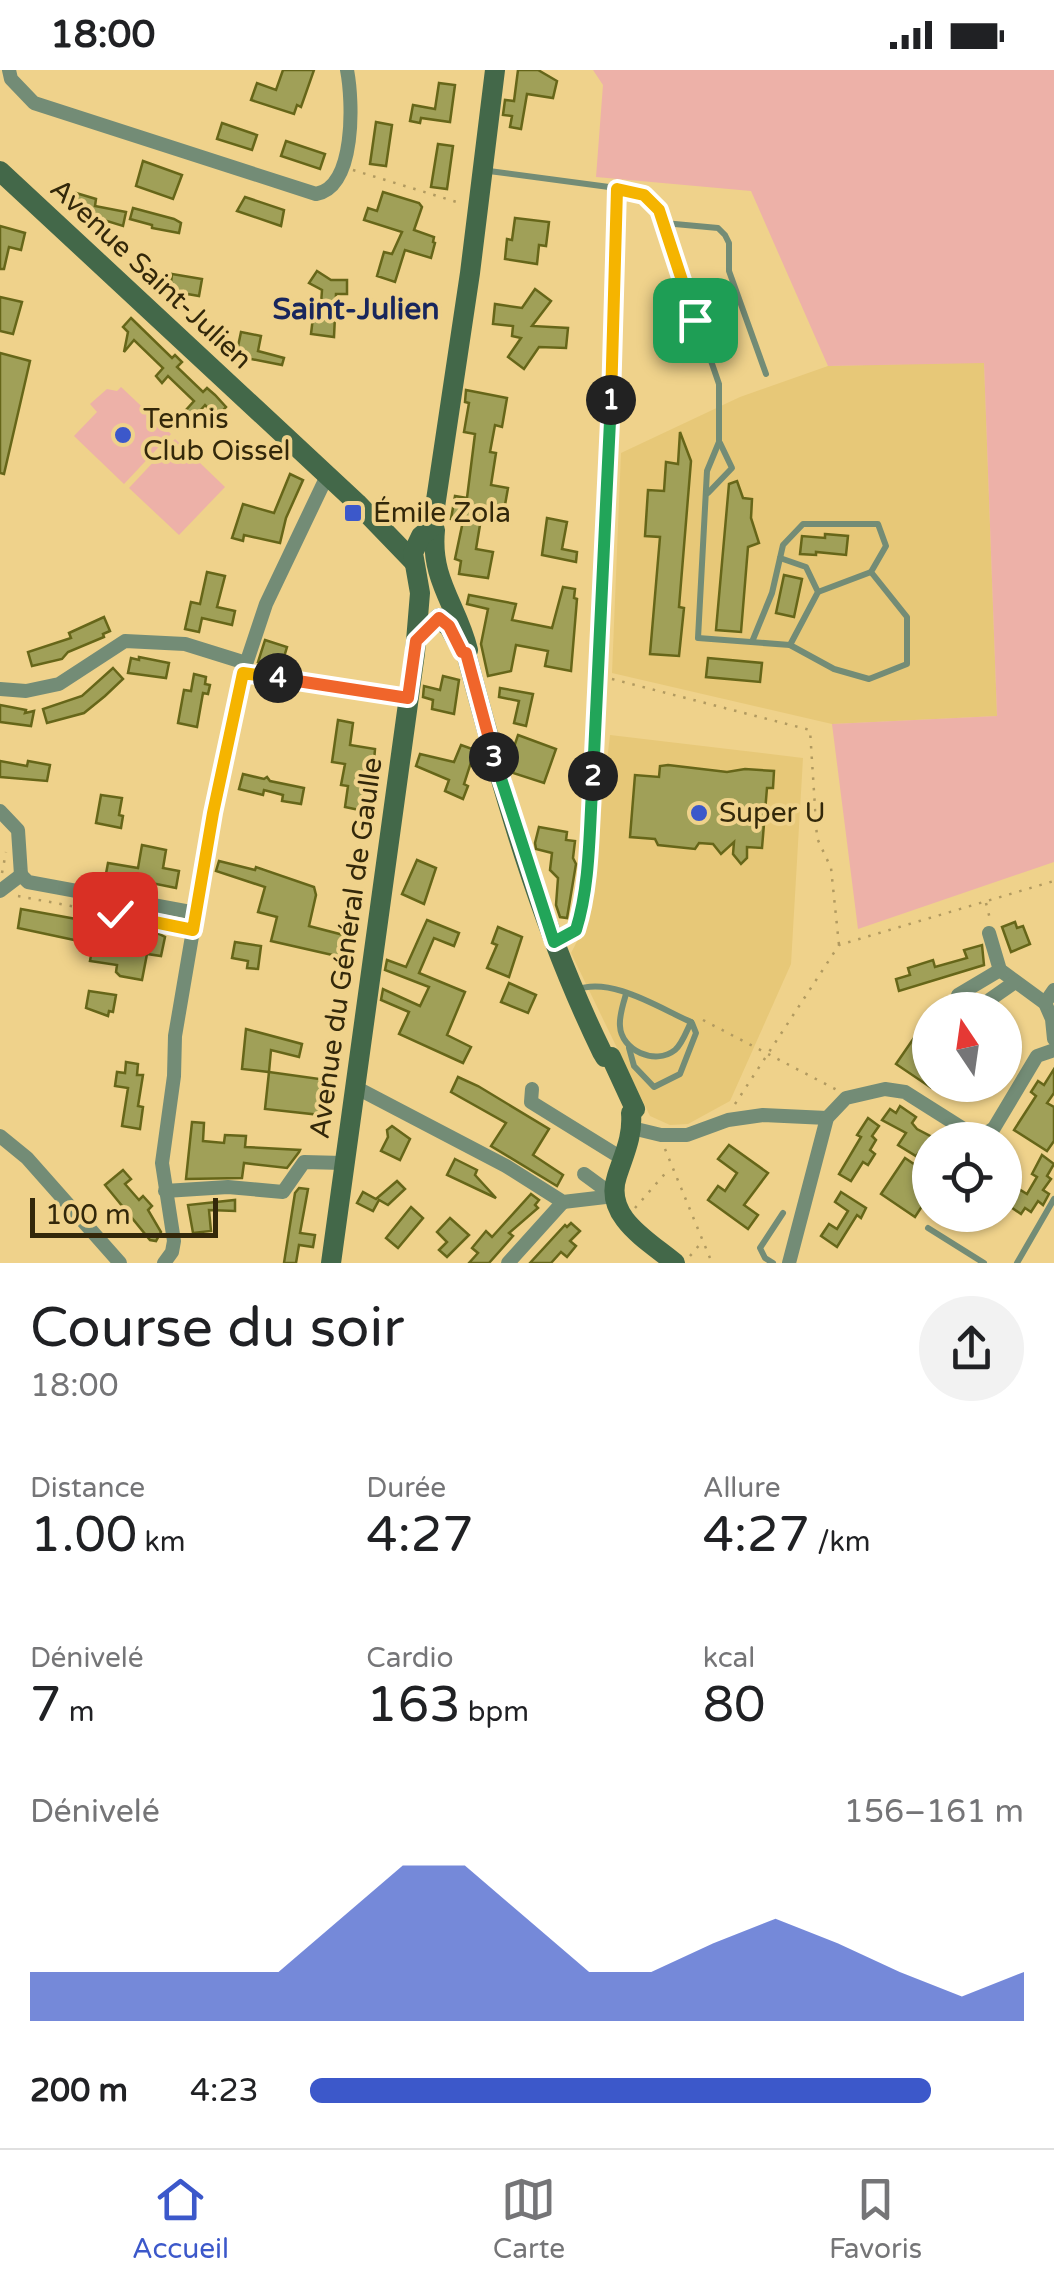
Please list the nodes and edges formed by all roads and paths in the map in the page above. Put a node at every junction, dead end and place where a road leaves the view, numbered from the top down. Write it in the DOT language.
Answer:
graph roads {
  1 [pos="8,70"];
  2 [pos="347,70"];
  3 [pos="495,70"];
  4 [pos="342,167"];
  5 [pos="0,171"];
  6 [pos="482,171"];
  7 [pos="617,189"];
  8 [pos="465,205"];
  9 [pos="664,223"];
  10 [pos="766,374"];
  11 [pos="610,424"];
  12 [pos="720,442"];
  13 [pos="327,476"];
  14 [pos="707,494"];
  15 [pos="424,544"];
  16 [pos="780,558"];
  17 [pos="871,572"];
  18 [pos="818,592"];
  19 [pos="419,604"];
  20 [pos="441,614"];
  21 [pos="416,641"];
  22 [pos="752,642"];
  23 [pos="790,645"];
  24 [pos="244,668"];
  25 [pos="599,675"];
  26 [pos="0,689"];
  27 [pos="408,698"];
  28 [pos="0,811"];
  29 [pos="5,854"];
  30 [pos="21,875"];
  31 [pos="1054,881"];
  32 [pos="2,885"];
  33 [pos="985,901"];
  34 [pos="196,914"];
  35 [pos="193,930"];
  36 [pos="989,933"];
  37 [pos="554,942"];
  38 [pos="839,945"];
  39 [pos="1000,970"];
  40 [pos="1015,982"];
  41 [pos="572,991"];
  42 [pos="963,992"];
  43 [pos="999,992"];
  44 [pos="626,994"];
  45 [pos="1050,997"];
  46 [pos="695,1020"];
  47 [pos="1054,1039"];
  48 [pos="625,1041"];
  49 [pos="1054,1050"];
  50 [pos="603,1054"];
  51 [pos="767,1055"];
  52 [pos="355,1088"];
  53 [pos="532,1089"];
  54 [pos="846,1098"];
  55 [pos="827,1118"];
  56 [pos="632,1120"];
  57 [pos="728,1120"];
  58 [pos="0,1136"];
  59 [pos="662,1143"];
  60 [pos="623,1160"];
  61 [pos="344,1163"];
  62 [pos="671,1167"];
  63 [pos="584,1174"];
  64 [pos="165,1191"];
  65 [pos="614,1196"];
  66 [pos="1054,1200"];
  67 [pos="563,1202"];
  68 [pos="783,1213"];
  69 [pos="624,1220"];
  70 [pos="934,1232"];
  71 [pos="703,1241"];
  72 [pos="680,1262"];
  73 [pos="120,1263"];
  74 [pos="164,1263"];
  75 [pos="331,1263"];
  76 [pos="508,1263"];
  77 [pos="712,1263"];
  78 [pos="773,1263"];
  79 [pos="788,1263"];
  80 [pos="984,1263"];
  81 [pos="1017,1263"];
  1 -- 4 [label="street"];
  2 -- 4 [label="street"];
  3 -- 6 [label="main road, Avenue du Général de Gaulle"];
  4 -- 8 [label="path"];
  5 -- 13 [label="main road, Avenue Saint-Julien"];
  6 -- 7 [label="lane"];
  6 -- 15 [label="main road, Avenue du Général de Gaulle"];
  7 -- 9 [label="lane"];
  7 -- 11 [label="path"];
  9 -- 10 [label="lane"];
  9 -- 12 [label="lane"];
  11 -- 25 [label="street"];
  12 -- 14 [label="lane"];
  12 -- 14 [label="lane"];
  13 -- 15 [label="main road, Avenue Saint-Julien"];
  13 -- 24 [label="street"];
  14 -- 22 [label="lane"];
  15 -- 19 [label="main road, Avenue du Général de Gaulle"];
  15 -- 20 [label="main road, Avenue du Général de Gaulle"];
  16 -- 17 [label="lane"];
  16 -- 18 [label="lane"];
  16 -- 22 [label="lane"];
  17 -- 18 [label="lane"];
  17 -- 23 [label="lane"];
  18 -- 23 [label="lane"];
  19 -- 20 [label="main road"];
  19 -- 21 [label="main road, Avenue du Général de Gaulle"];
  20 -- 21 [label="main road"];
  20 -- 37 [label="main road, Avenue du Général de Gaulle"];
  21 -- 27 [label="main road, Avenue du Général de Gaulle"];
  22 -- 23 [label="lane"];
  24 -- 26 [label="street"];
  24 -- 27 [label="street"];
  24 -- 34 [label="street"];
  25 -- 37 [label="street"];
  25 -- 38 [label="path"];
  27 -- 52 [label="main road, Avenue du Général de Gaulle"];
  28 -- 30 [label="street"];
  29 -- 32 [label="path"];
  30 -- 32 [label="street"];
  30 -- 34 [label="street"];
  31 -- 33 [label="path"];
  32 -- 35 [label="path"];
  33 -- 36 [label="path"];
  33 -- 38 [label="path"];
  34 -- 35 [label="street"];
  35 -- 64 [label="street"];
  36 -- 39 [label="street"];
  37 -- 41 [label="main road, Avenue du Général de Gaulle"];
  38 -- 51 [label="path"];
  39 -- 40 [label="street"];
  39 -- 42 [label="street"];
  40 -- 43 [label="street"];
  40 -- 45 [label="street"];
  41 -- 44 [label="lane"];
  41 -- 50 [label="main road, Avenue du Général de Gaulle"];
  44 -- 46 [label="lane"];
  44 -- 48 [label="lane"];
  45 -- 47 [label="street"];
  46 -- 48 [label="lane"];
  46 -- 48 [label="lane"];
  46 -- 51 [label="path"];
  48 -- 50 [label="lane"];
  49 -- 54 [label="street"];
  50 -- 56 [label="main road, Avenue du Général de Gaulle"];
  51 -- 54 [label="path"];
  51 -- 57 [label="path"];
  52 -- 61 [label="main road, Avenue du Général de Gaulle"];
  52 -- 67 [label="street"];
  53 -- 60 [label="street"];
  54 -- 55 [label="street"];
  55 -- 57 [label="street"];
  55 -- 79 [label="street"];
  56 -- 57 [label="street"];
  56 -- 60 [label="main road"];
  58 -- 73 [label="street"];
  59 -- 62 [label="path"];
  60 -- 65 [label="main road"];
  61 -- 64 [label="street"];
  61 -- 75 [label="main road, Avenue du Général de Gaulle"];
  62 -- 69 [label="path"];
  62 -- 71 [label="path"];
  63 -- 65 [label="street"];
  64 -- 74 [label="street"];
  65 -- 67 [label="street"];
  65 -- 69 [label="main road"];
  66 -- 81 [label="lane"];
  67 -- 76 [label="street"];
  68 -- 78 [label="lane"];
  69 -- 72 [label="main road"];
  70 -- 80 [label="lane"];
  71 -- 72 [label="path"];
  71 -- 77 [label="path"];
}
